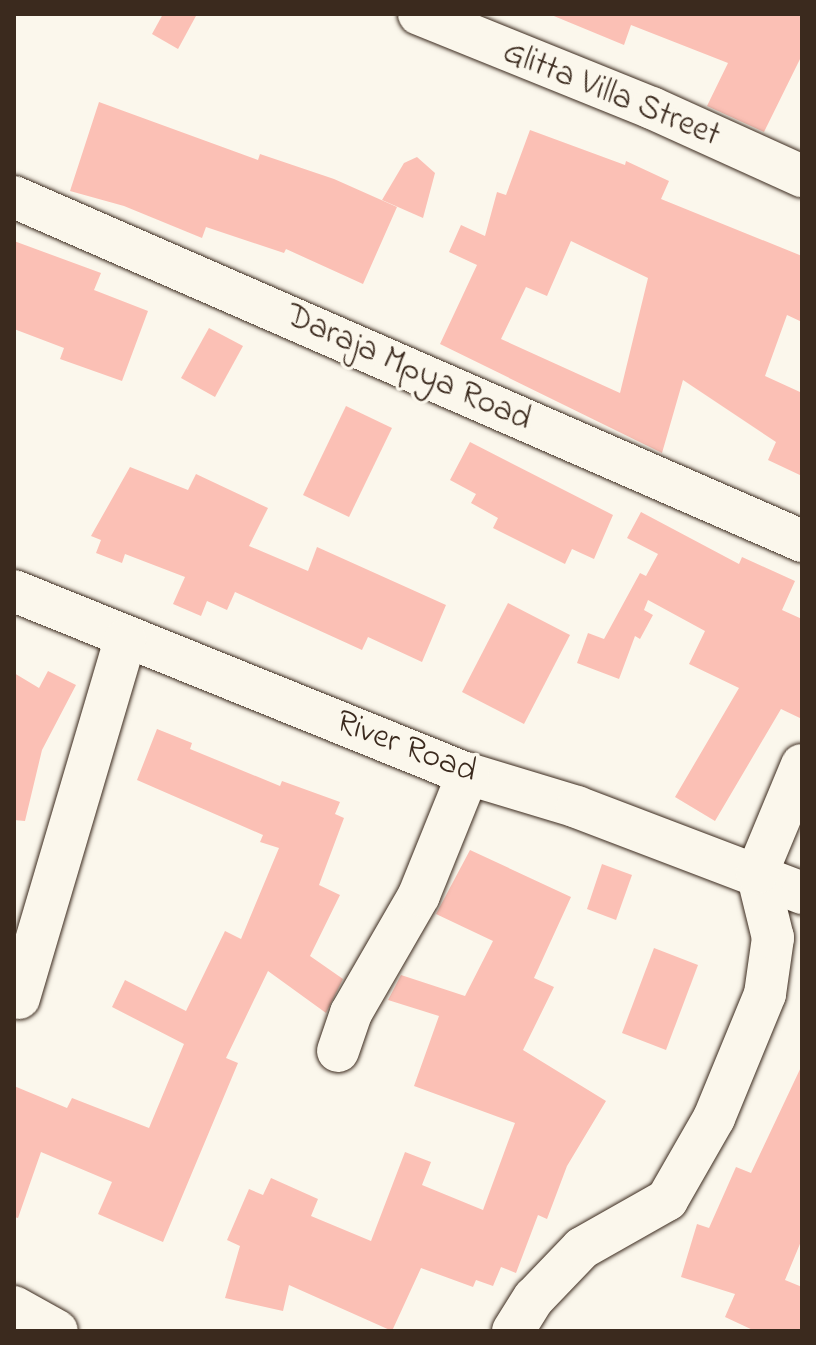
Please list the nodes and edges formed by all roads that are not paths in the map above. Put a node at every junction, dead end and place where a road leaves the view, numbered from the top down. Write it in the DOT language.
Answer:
graph roads {
  1 [pos="419,14"];
  2 [pos="802,176"];
  3 [pos="14,197"];
  4 [pos="802,541"];
  5 [pos="14,591"];
  6 [pos="125,639"];
  7 [pos="802,765"];
  8 [pos="468,774"];
  9 [pos="757,873"];
  10 [pos="802,893"];
  11 [pos="19,998"];
  12 [pos="338,1051"];
  13 [pos="14,1307"];
  14 [pos="57,1331"];
  15 [pos="513,1331"];
  1 -- 2 [label="street, Glitta Villa Street"];
  3 -- 4 [label="street, Daraja Mpya Road"];
  5 -- 6 [label="street, River Road"];
  6 -- 8 [label="street, River Road"];
  6 -- 11 [label="street"];
  7 -- 9 [label="street"];
  8 -- 9 [label="street, River Road"];
  8 -- 12 [label="street"];
  9 -- 10 [label="street, River Road"];
  9 -- 15 [label="street"];
  13 -- 14 [label="street"];
}
